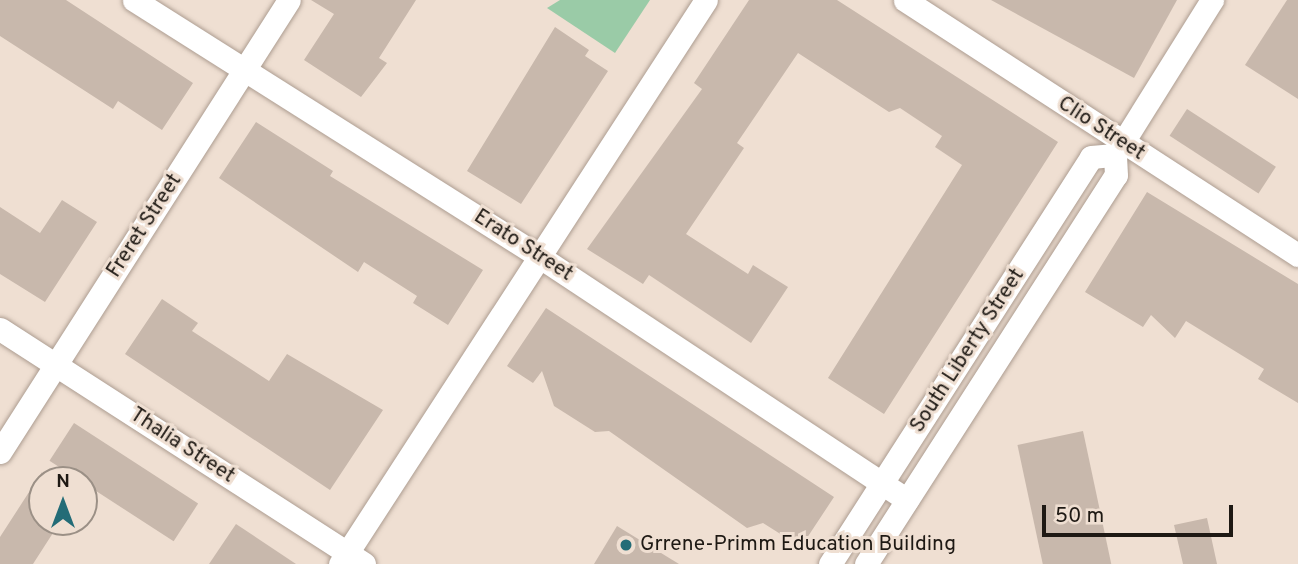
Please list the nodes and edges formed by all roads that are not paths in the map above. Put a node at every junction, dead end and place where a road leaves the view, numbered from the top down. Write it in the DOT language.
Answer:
graph roads {
  1 [pos="134,0"];
  2 [pos="289,0"];
  3 [pos="706,0"];
  4 [pos="905,0"];
  5 [pos="1212,0"];
  6 [pos="244,70"];
  7 [pos="1118,149"];
  8 [pos="1298,255"];
  9 [pos="540,257"];
  10 [pos="0,329"];
  11 [pos="56,365"];
  12 [pos="0,452"];
  13 [pos="880,482"];
  14 [pos="907,500"];
  15 [pos="350,560"];
  16 [pos="830,564"];
  17 [pos="866,564"];
  1 -- 6 [label="street, Erato Street"];
  2 -- 6 [label="street, Freret Street"];
  3 -- 9 [label="street"];
  4 -- 7 [label="street, Clio Street"];
  5 -- 7 [label="street, South Liberty Street"];
  6 -- 9 [label="street, Erato Street"];
  6 -- 11 [label="street, Freret Street"];
  7 -- 8 [label="street, Clio Street"];
  7 -- 13 [label="street, South Liberty Street"];
  7 -- 14 [label="street, South Liberty Street"];
  9 -- 13 [label="street, Erato Street"];
  9 -- 15 [label="street"];
  10 -- 11 [label="street, Thalia Street"];
  11 -- 12 [label="street, Freret Street"];
  11 -- 15 [label="street, Thalia Street"];
  13 -- 14 [label="street, Erato Street"];
  13 -- 16 [label="street, South Liberty Street"];
  14 -- 17 [label="street, South Liberty Street"];
}
